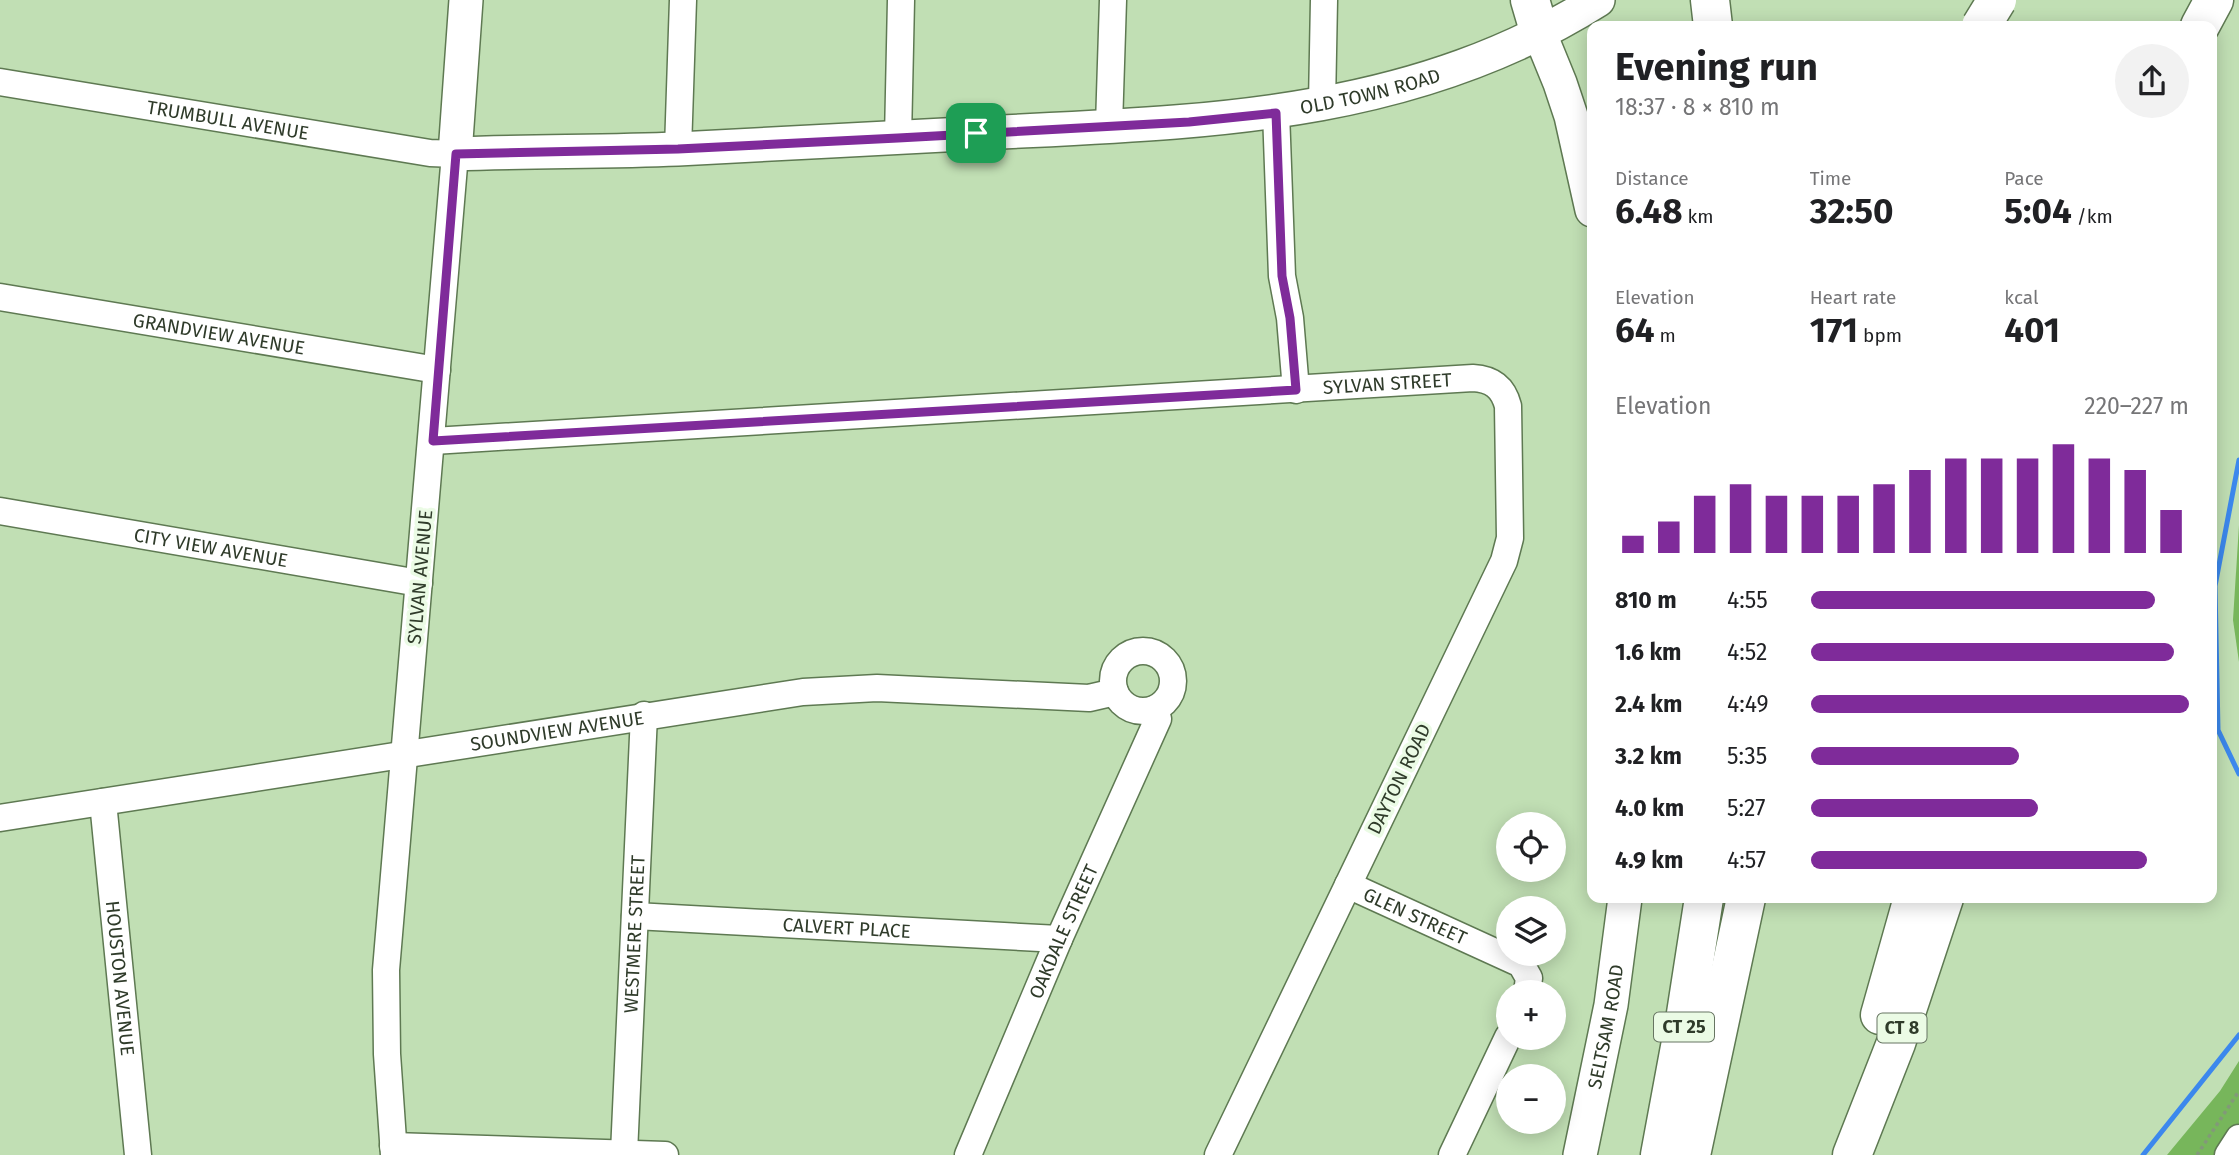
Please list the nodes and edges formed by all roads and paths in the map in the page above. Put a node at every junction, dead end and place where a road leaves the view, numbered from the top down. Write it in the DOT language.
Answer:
graph roads {
  1 [pos="467,0"];
  2 [pos="683,0"];
  3 [pos="901,0"];
  4 [pos="1113,0"];
  5 [pos="1324,0"];
  6 [pos="1598,0"];
  7 [pos="1710,0"];
  8 [pos="1979,0"];
  9 [pos="1997,0"];
  10 [pos="2214,0"];
  11 [pos="1535,17"];
  12 [pos="1712,21"];
  13 [pos="1981,21"];
  14 [pos="1984,21"];
  15 [pos="2203,21"];
  16 [pos="0,82"];
  17 [pos="1322,104"];
  18 [pos="1276,113"];
  19 [pos="1109,126"];
  20 [pos="898,138"];
  21 [pos="678,149"];
  22 [pos="456,154"];
  23 [pos="1587,188"];
  24 [pos="0,297"];
  25 [pos="437,370"];
  26 [pos="1501,389"];
  27 [pos="1296,390"];
  28 [pos="433,441"];
  29 [pos="0,511"];
  30 [pos="419,583"];
  31 [pos="1115,692"];
  32 [pos="1155,709"];
  33 [pos="645,715"];
  34 [pos="403,755"];
  35 [pos="103,802"];
  36 [pos="0,818"];
  37 [pos="1348,885"];
  38 [pos="1624,903"];
  39 [pos="1703,903"];
  40 [pos="1745,903"];
  41 [pos="1912,903"];
  42 [pos="1942,903"];
  43 [pos="635,916"];
  44 [pos="1059,939"];
  45 [pos="1529,980"];
  46 [pos="1502,1050"];
  47 [pos="2239,1091"];
  48 [pos="2239,1138"];
  49 [pos="393,1150"];
  50 [pos="624,1153"];
  51 [pos="138,1155"];
  52 [pos="665,1155"];
  53 [pos="968,1155"];
  54 [pos="1218,1155"];
  55 [pos="1452,1155"];
  56 [pos="1580,1155"];
  57 [pos="1660,1155"];
  58 [pos="1691,1155"];
  59 [pos="1839,1155"];
  60 [pos="1852,1155"];
  61 [pos="2197,1155"];
  62 [pos="2228,1155"];
  1 -- 22 [label="main road, SYLVAN AVENUE"];
  2 -- 21 [label="street"];
  3 -- 20 [label="street"];
  4 -- 19 [label="street"];
  5 -- 17 [label="street"];
  6 -- 11 [label="main road, OLD TOWN ROAD"];
  7 -- 12 [label="highway"];
  8 -- 13 [label="highway"];
  9 -- 14 [label="highway, bridge"];
  10 -- 15 [label="highway"];
  11 -- 17 [label="main road, OLD TOWN ROAD"];
  11 -- 23 [label="main road"];
  16 -- 22 [label="street, TRUMBULL AVENUE"];
  17 -- 18 [label="main road, OLD TOWN ROAD"];
  18 -- 19 [label="main road, OLD TOWN ROAD"];
  18 -- 27 [label="street"];
  19 -- 20 [label="main road, OLD TOWN ROAD"];
  20 -- 21 [label="main road, OLD TOWN ROAD"];
  21 -- 22 [label="main road, OLD TOWN ROAD"];
  22 -- 25 [label="street, SYLVAN AVENUE"];
  24 -- 25 [label="street, GRANDVIEW AVENUE"];
  25 -- 28 [label="street, SYLVAN AVENUE"];
  26 -- 27 [label="street, SYLVAN STREET"];
  26 -- 37 [label="street, DAYTON ROAD"];
  27 -- 28 [label="street, SYLVAN STREET"];
  28 -- 30 [label="street, SYLVAN AVENUE"];
  29 -- 30 [label="street, CITY VIEW AVENUE"];
  30 -- 34 [label="street, SYLVAN AVENUE"];
  31 -- 32 [label="street"];
  31 -- 32 [label="street"];
  31 -- 33 [label="street, SOUNDVIEW AVENUE"];
  32 -- 44 [label="street, OAKDALE STREET"];
  33 -- 34 [label="street, SOUNDVIEW AVENUE"];
  33 -- 43 [label="street, WESTMERE STREET"];
  34 -- 35 [label="street, SOUNDVIEW AVENUE"];
  34 -- 49 [label="street, SYLVAN AVENUE"];
  35 -- 36 [label="street, SOUNDVIEW AVENUE"];
  35 -- 51 [label="street, HOUSTON AVENUE"];
  37 -- 45 [label="street, GLEN STREET"];
  37 -- 54 [label="street, DAYTON ROAD"];
  38 -- 56 [label="main road, SELTSAM ROAD"];
  39 -- 57 [label="highway, CT 25"];
  40 -- 58 [label="highway"];
  41 -- 59 [label="highway"];
  42 -- 60 [label="highway, CT 8"];
  43 -- 44 [label="street, CALVERT PLACE"];
  43 -- 50 [label="street, WESTMERE STREET"];
  44 -- 53 [label="street, OAKDALE STREET"];
  46 -- 55 [label="street"];
  47 -- 61 [label="path"];
  48 -- 62 [label="street"];
  49 -- 50 [label="street"];
  50 -- 52 [label="street"];
}
